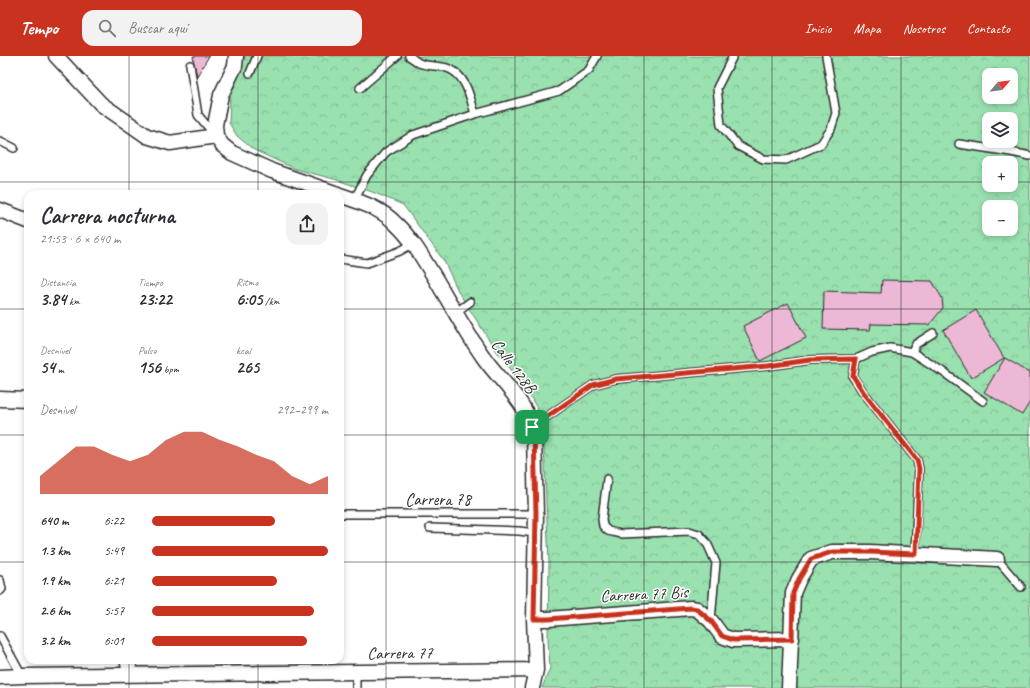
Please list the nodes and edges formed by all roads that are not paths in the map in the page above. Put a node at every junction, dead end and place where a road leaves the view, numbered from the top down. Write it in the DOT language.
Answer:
graph roads {
  1 [pos="56,56"];
  2 [pos="236,56"];
  3 [pos="256,56"];
  4 [pos="397,56"];
  5 [pos="409,56"];
  6 [pos="597,56"];
  7 [pos="733,56"];
  8 [pos="826,56"];
  9 [pos="190,66"];
  10 [pos="250,73"];
  11 [pos="360,88"];
  12 [pos="475,114"];
  13 [pos="216,136"];
  14 [pos="0,141"];
  15 [pos="959,144"];
  16 [pos="14,148"];
  17 [pos="1030,156"];
  18 [pos="327,190"];
  19 [pos="344,196"];
  20 [pos="354,200"];
  21 [pos="0,210"];
  22 [pos="24,219"];
  23 [pos="414,243"];
  24 [pos="344,260"];
  25 [pos="470,302"];
  26 [pos="456,312"];
  27 [pos="933,333"];
  28 [pos="912,352"];
  29 [pos="856,359"];
  30 [pos="0,399"];
  31 [pos="24,400"];
  32 [pos="983,401"];
  33 [pos="532,427"];
  34 [pos="607,479"];
  35 [pos="344,514"];
  36 [pos="536,514"];
  37 [pos="430,528"];
  38 [pos="535,533"];
  39 [pos="916,554"];
  40 [pos="997,559"];
  41 [pos="0,580"];
  42 [pos="1021,587"];
  43 [pos="0,591"];
  44 [pos="534,619"];
  45 [pos="711,621"];
  46 [pos="0,636"];
  47 [pos="792,639"];
  48 [pos="128,664"];
  49 [pos="536,670"];
  50 [pos="356,671"];
  51 [pos="131,674"];
  52 [pos="22,676"];
  53 [pos="0,677"];
  54 [pos="356,688"];
  55 [pos="532,688"];
  56 [pos="789,688"];
  1 -- 13 [label="street"];
  2 -- 13 [label="street"];
  3 -- 10 [label="lane"];
  4 -- 11 [label="lane"];
  5 -- 12 [label="lane"];
  6 -- 12 [label="lane"];
  7 -- 8 [label="lane"];
  9 -- 13 [label="lane"];
  12 -- 20 [label="lane"];
  13 -- 18 [label="street, Calle 128B"];
  14 -- 16 [label="lane"];
  15 -- 17 [label="lane"];
  19 -- 20 [label="street, Calle 128B"];
  20 -- 23 [label="street, Calle 128B"];
  21 -- 22 [label="street"];
  23 -- 24 [label="lane"];
  23 -- 26 [label="street, Calle 128B"];
  25 -- 26 [label="lane"];
  26 -- 33 [label="street, Calle 128B"];
  27 -- 28 [label="lane"];
  28 -- 29 [label="lane"];
  28 -- 32 [label="lane"];
  29 -- 33 [label="lane"];
  29 -- 39 [label="lane"];
  30 -- 31 [label="street"];
  33 -- 36 [label="street, Calle 128B"];
  34 -- 45 [label="lane"];
  35 -- 36 [label="lane, Carrera 78"];
  36 -- 38 [label="street, Calle 128B"];
  37 -- 38 [label="lane"];
  38 -- 44 [label="street, Calle 128B"];
  39 -- 40 [label="street"];
  39 -- 47 [label="street"];
  40 -- 42 [label="lane"];
  41 -- 43 [label="lane"];
  44 -- 45 [label="street, Carrera 77 Bis"];
  44 -- 49 [label="street, Calle 128B"];
  45 -- 47 [label="street, Carrera 77 Bis"];
  46 -- 52 [label="lane"];
  47 -- 56 [label="street"];
  48 -- 51 [label="street"];
  49 -- 50 [label="street, Carrera 77"];
  49 -- 55 [label="street, Calle 128B"];
  50 -- 51 [label="street, Carrera 77"];
  50 -- 54 [label="lane"];
  51 -- 52 [label="street, Carrera 77"];
  52 -- 53 [label="street, Carrera 77"];
}
